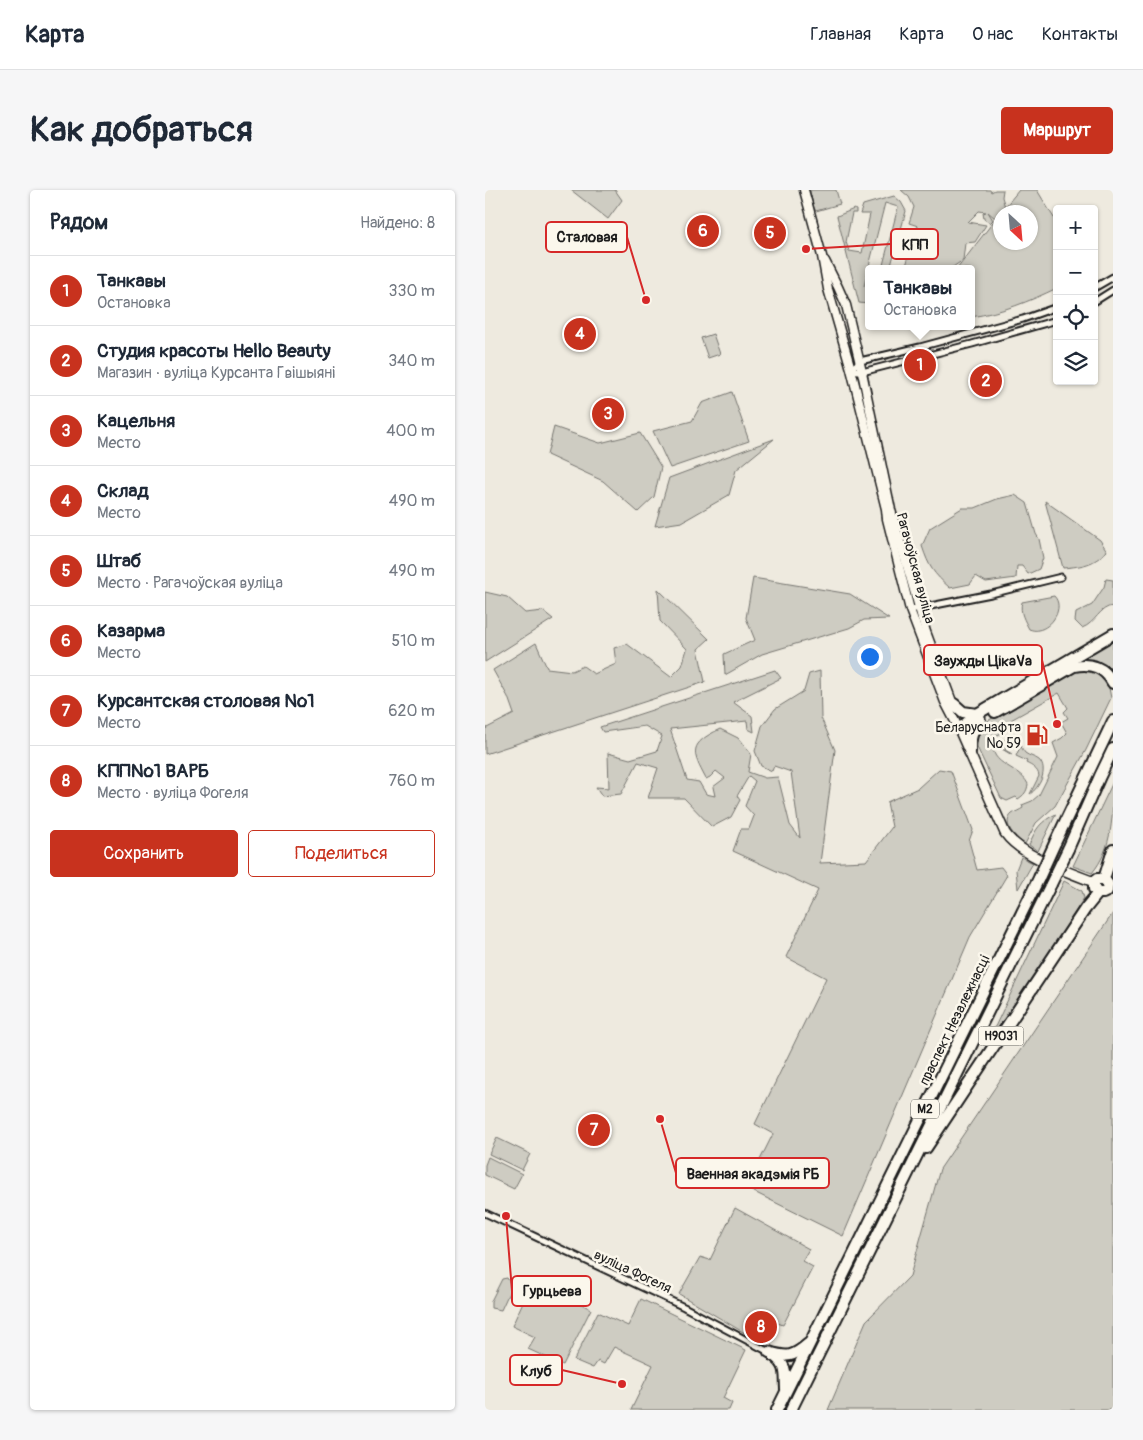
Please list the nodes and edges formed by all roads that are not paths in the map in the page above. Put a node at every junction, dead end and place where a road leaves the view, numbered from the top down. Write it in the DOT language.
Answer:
graph roads {
  1 [pos="804,190"];
  2 [pos="822,256"];
  3 [pos="1113,277"];
  4 [pos="1098,286"];
  5 [pos="1113,290"];
  6 [pos="1098,299"];
  7 [pos="1053,308"];
  8 [pos="1053,321"];
  9 [pos="860,361"];
  10 [pos="851,369"];
  11 [pos="862,372"];
  12 [pos="1061,576"];
  13 [pos="914,609"];
  14 [pos="1113,634"];
  15 [pos="1113,683"];
  16 [pos="953,704"];
  17 [pos="978,717"];
  18 [pos="1113,720"];
  19 [pos="959,729"];
  20 [pos="1113,749"];
  21 [pos="970,752"];
  22 [pos="1113,850"];
  23 [pos="1105,884"];
  24 [pos="904,1180"];
  25 [pos="485,1212"];
  26 [pos="811,1341"];
  27 [pos="769,1352"];
  28 [pos="786,1390"];
  29 [pos="777,1410"];
  30 [pos="791,1410"];
  1 -- 2 [label="street, Рагачоўская вуліца"];
  2 -- 9 [label="street, Рагачоўская вуліца"];
  2 -- 10 [label="street, Рагачоўская вуліца"];
  3 -- 4 [label="street"];
  5 -- 6 [label="street"];
  7 -- 9 [label="street"];
  8 -- 11 [label="street"];
  9 -- 10 [label="street"];
  9 -- 11 [label="street, Рагачоўская вуліца"];
  10 -- 11 [label="street"];
  10 -- 13 [label="street, Рагачоўская вуліца"];
  11 -- 13 [label="street, Рагачоўская вуліца"];
  12 -- 13 [label="street"];
  13 -- 16 [label="street"];
  13 -- 19 [label="street, Рагачоўская вуліца"];
  14 -- 17 [label="highway"];
  15 -- 17 [label="highway"];
  16 -- 17 [label="highway"];
  16 -- 19 [label="street"];
  17 -- 19 [label="highway"];
  17 -- 21 [label="highway"];
  18 -- 26 [label="highway, праспект Незалежнасці / М2, bridge"];
  19 -- 21 [label="main road, Рагачоўская вуліца"];
  20 -- 24 [label="highway, праспект Незалежнасці / М2, bridge"];
  21 -- 23 [label="main road, Рагачоўская вуліца"];
  22 -- 23 [label="highway"];
  23 -- 24 [label="highway, Н9031"];
  24 -- 30 [label="highway, праспект Незалежнасці / М2"];
  25 -- 27 [label="street, вуліца Фогеля"];
  26 -- 27 [label="highway"];
  26 -- 28 [label="highway, праспект Незалежнасці / М2"];
  27 -- 28 [label="highway"];
  28 -- 29 [label="highway, праспект Незалежнасці / М2"];
}
